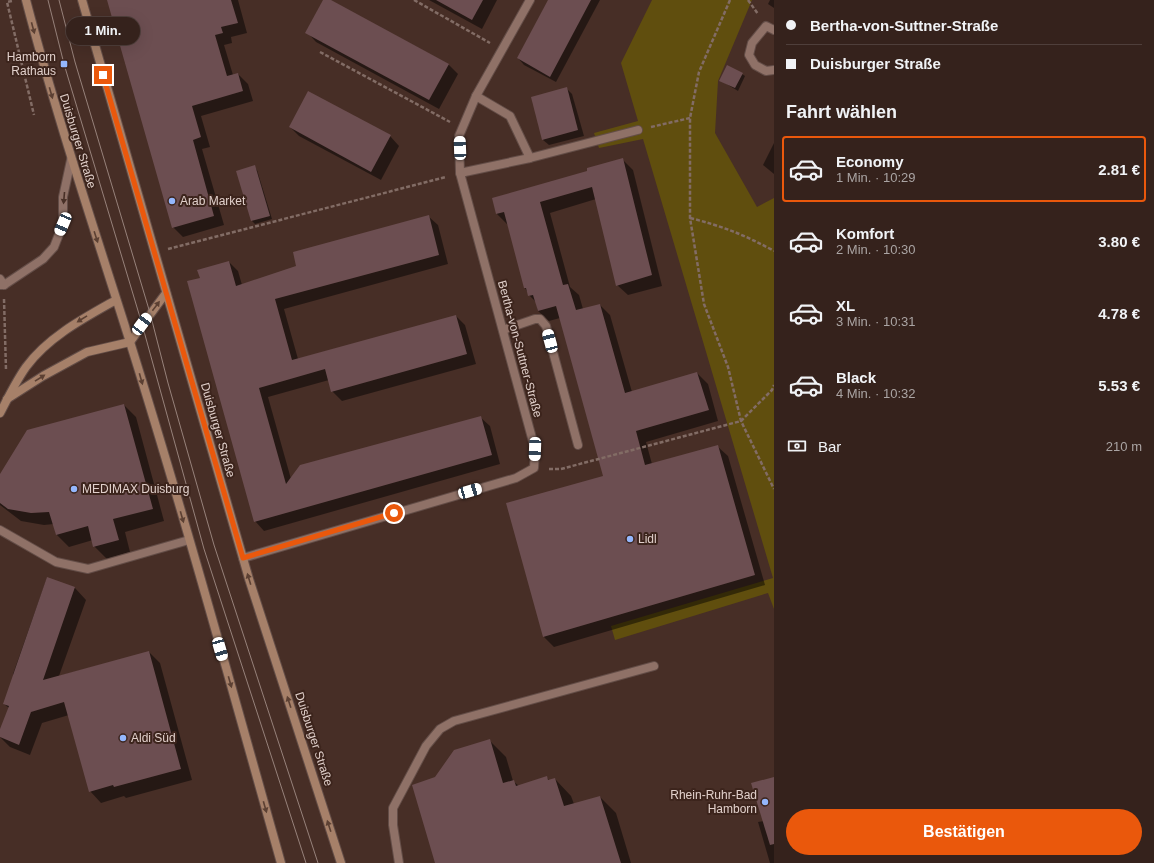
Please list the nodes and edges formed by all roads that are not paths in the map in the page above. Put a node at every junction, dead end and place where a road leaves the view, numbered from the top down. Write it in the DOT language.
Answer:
graph roads {
  1 [pos="26,0"];
  2 [pos="82,0"];
  3 [pos="530,0"];
  4 [pos="774,30"];
  5 [pos="774,70"];
  6 [pos="476,96"];
  7 [pos="638,130"];
  8 [pos="530,158"];
  9 [pos="71,160"];
  10 [pos="460,173"];
  11 [pos="1,283"];
  12 [pos="166,293"];
  13 [pos="116,300"];
  14 [pos="503,330"];
  15 [pos="130,342"];
  16 [pos="7,399"];
  17 [pos="0,412"];
  18 [pos="578,445"];
  19 [pos="0,530"];
  20 [pos="188,540"];
  21 [pos="243,558"];
  22 [pos="654,666"];
  23 [pos="281,863"];
  24 [pos="341,863"];
  25 [pos="400,863"];
  1 -- 9 [label="main road, Duisburger Straße, one-way"];
  2 -- 12 [label="main road, Duisburger Straße"];
  3 -- 6 [label="street, Bertha-von-Suttner-Straße"];
  4 -- 5 [label="street"];
  6 -- 8 [label="street"];
  6 -- 10 [label="street, Bertha-von-Suttner-Straße"];
  7 -- 8 [label="street"];
  8 -- 10 [label="street"];
  9 -- 11 [label="street, one-way"];
  9 -- 13 [label="main road, Duisburger Straße, one-way"];
  10 -- 14 [label="street, Bertha-von-Suttner-Straße"];
  15 -- 12 [label="main road, one-way"];
  12 -- 21 [label="main road, Duisburger Straße"];
  13 -- 15 [label="main road, Duisburger Straße"];
  13 -- 16 [label="main road, one-way"];
  14 -- 18 [label="street"];
  14 -- 21 [label="street, Bertha-von-Suttner-Straße"];
  16 -- 15 [label="main road, one-way"];
  15 -- 20 [label="main road, Duisburger Straße, one-way"];
  16 -- 17 [label="main road"];
  19 -- 20 [label="street"];
  20 -- 23 [label="main road, Duisburger Straße, one-way"];
  24 -- 21 [label="main road, Duisburger Straße, one-way"];
  22 -- 25 [label="street"];
}
